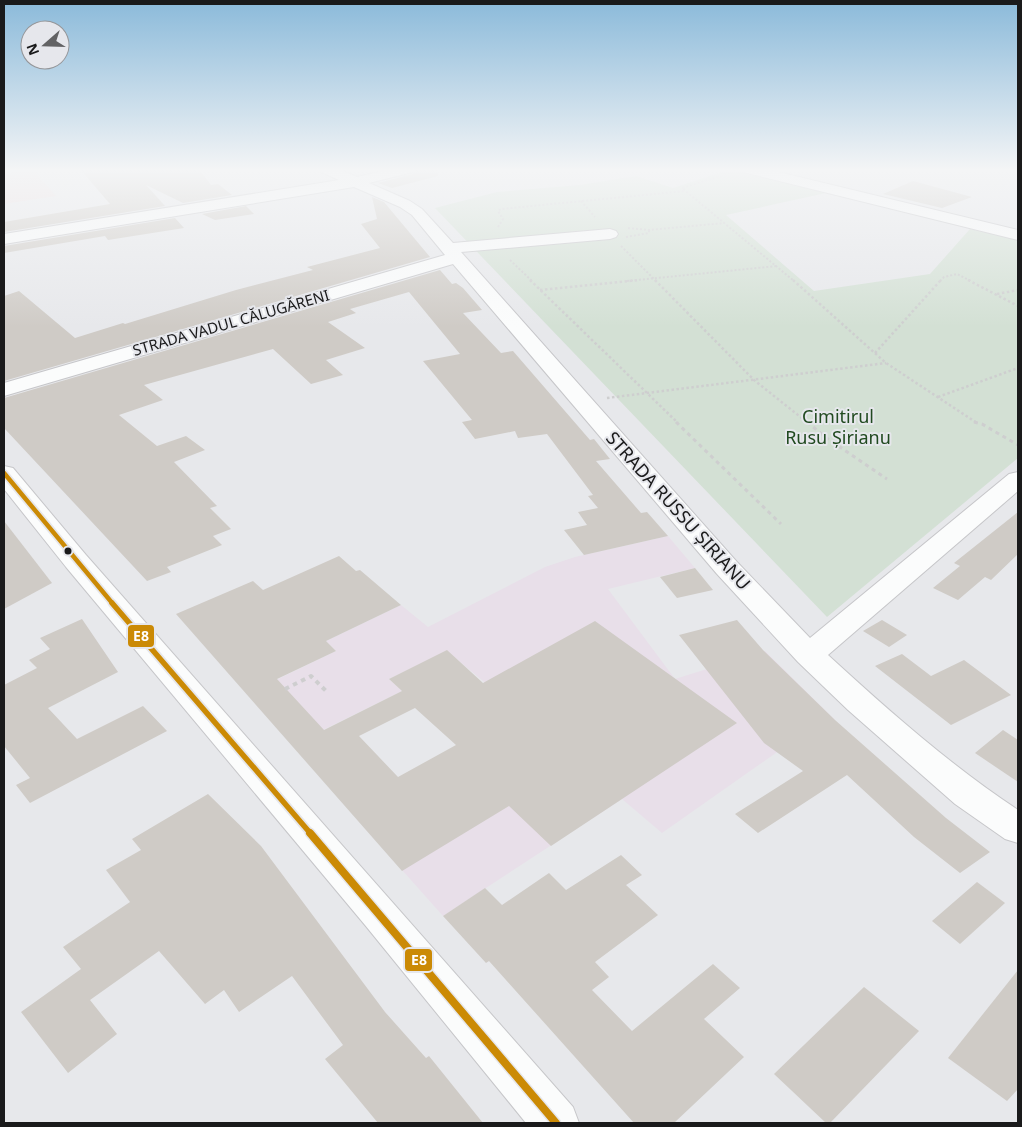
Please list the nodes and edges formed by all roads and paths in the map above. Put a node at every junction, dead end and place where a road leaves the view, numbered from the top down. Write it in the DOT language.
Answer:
graph roads {
  1 [pos="111,222"];
  2 [pos="426,222"];
  3 [pos="501,222"];
  4 [pos="599,222"];
  5 [pos="721,222"];
  6 [pos="962,222"];
  7 [pos="724,224"];
  8 [pos="1018,235"];
  9 [pos="612,236"];
  10 [pos="4,239"];
  11 [pos="497,244"];
  12 [pos="454,253"];
  13 [pos="778,266"];
  14 [pos="651,278"];
  15 [pos="540,290"];
  16 [pos="1018,290"];
  17 [pos="996,294"];
  18 [pos="1018,306"];
  19 [pos="875,352"];
  20 [pos="886,363"];
  21 [pos="1018,368"];
  22 [pos="754,380"];
  23 [pos="4,390"];
  24 [pos="647,394"];
  25 [pos="937,398"];
  26 [pos="581,402"];
  27 [pos="1018,445"];
  28 [pos="4,474"];
  29 [pos="888,479"];
  30 [pos="1018,479"];
  31 [pos="781,524"];
  32 [pos="809,655"];
  33 [pos="285,689"];
  34 [pos="327,692"];
  35 [pos="1018,829"];
  36 [pos="556,1123"];
  1 -- 10 [label="street"];
  2 -- 12 [label="street, STRADA RUSSU ȘIRIANU"];
  3 -- 11 [label="path"];
  4 -- 9 [label="path"];
  5 -- 7 [label="path"];
  6 -- 8 [label="street"];
  7 -- 9 [label="path"];
  7 -- 13 [label="path"];
  9 -- 11 [label="street, STRADA VADUL CĂLUGĂRENI"];
  9 -- 14 [label="path"];
  11 -- 12 [label="street, STRADA VADUL CĂLUGĂRENI"];
  11 -- 15 [label="path"];
  12 -- 23 [label="street, STRADA VADUL CĂLUGĂRENI"];
  12 -- 26 [label="street, STRADA RUSSU ȘIRIANU"];
  13 -- 14 [label="path"];
  13 -- 19 [label="path"];
  14 -- 15 [label="path"];
  14 -- 22 [label="path"];
  15 -- 24 [label="path"];
  16 -- 17 [label="path"];
  17 -- 18 [label="path"];
  17 -- 19 [label="path"];
  19 -- 20 [label="path"];
  20 -- 22 [label="path"];
  20 -- 25 [label="path"];
  21 -- 25 [label="path"];
  22 -- 24 [label="path"];
  22 -- 29 [label="path"];
  24 -- 26 [label="path"];
  24 -- 31 [label="path"];
  25 -- 27 [label="path"];
  26 -- 32 [label="street, STRADA RUSSU ȘIRIANU"];
  28 -- 36 [label="street"];
  30 -- 32 [label="street"];
  32 -- 35 [label="street, STRADA RUSSU ȘIRIANU"];
  33 -- 34 [label="path"];
}
